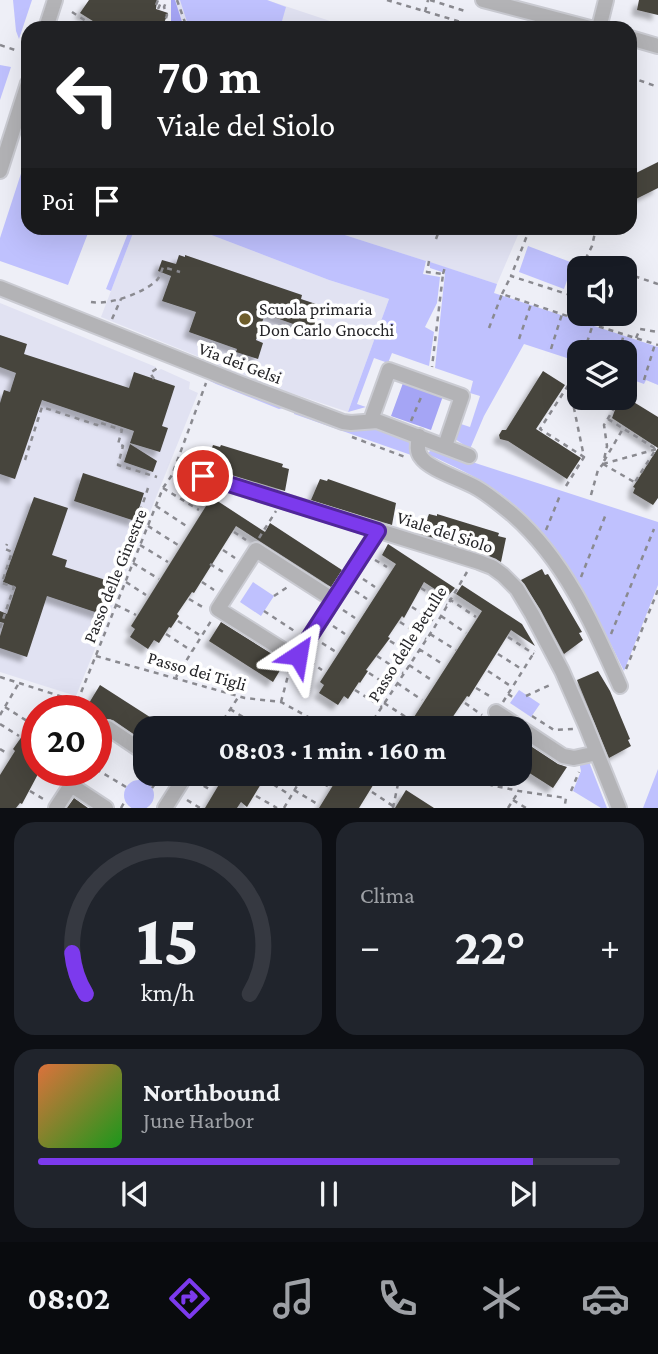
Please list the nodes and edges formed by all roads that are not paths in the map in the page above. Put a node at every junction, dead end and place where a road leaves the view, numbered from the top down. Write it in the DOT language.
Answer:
graph roads {
  1 [pos="55,0"];
  2 [pos="483,0"];
  3 [pos="606,0"];
  4 [pos="48,21"];
  5 [pos="563,21"];
  6 [pos="601,21"];
  7 [pos="637,40"];
  8 [pos="658,46"];
  9 [pos="21,105"];
  10 [pos="0,171"];
  11 [pos="0,288"];
  12 [pos="371,420"];
  13 [pos="414,430"];
  14 [pos="445,446"];
  15 [pos="470,456"];
  16 [pos="203,476"];
  17 [pos="378,531"];
  18 [pos="332,599"];
  19 [pos="620,685"];
  20 [pos="496,712"];
  21 [pos="112,731"];
  22 [pos="133,744"];
  23 [pos="597,753"];
  24 [pos="179,786"];
  25 [pos="69,788"];
  26 [pos="56,808"];
  27 [pos="106,808"];
  28 [pos="165,808"];
  29 [pos="619,808"];
  1 -- 4 [label="street"];
  2 -- 5 [label="street"];
  3 -- 6 [label="street"];
  7 -- 8 [label="street"];
  9 -- 10 [label="street"];
  11 -- 12 [label="street, Via dei Gelsi"];
  12 -- 13 [label="street, Via dei Gelsi"];
  12 -- 14 [label="street"];
  13 -- 14 [label="street, Via dei Gelsi"];
  13 -- 19 [label="street"];
  14 -- 15 [label="street, Via dei Gelsi"];
  16 -- 17 [label="street, Viale del Siolo"];
  17 -- 18 [label="street"];
  17 -- 23 [label="street, Viale del Siolo"];
  18 -- 18 [label="street"];
  20 -- 23 [label="street"];
  21 -- 22 [label="street"];
  23 -- 29 [label="street, Viale del Siolo"];
  24 -- 28 [label="street"];
  25 -- 26 [label="street"];
  25 -- 27 [label="street"];
}
